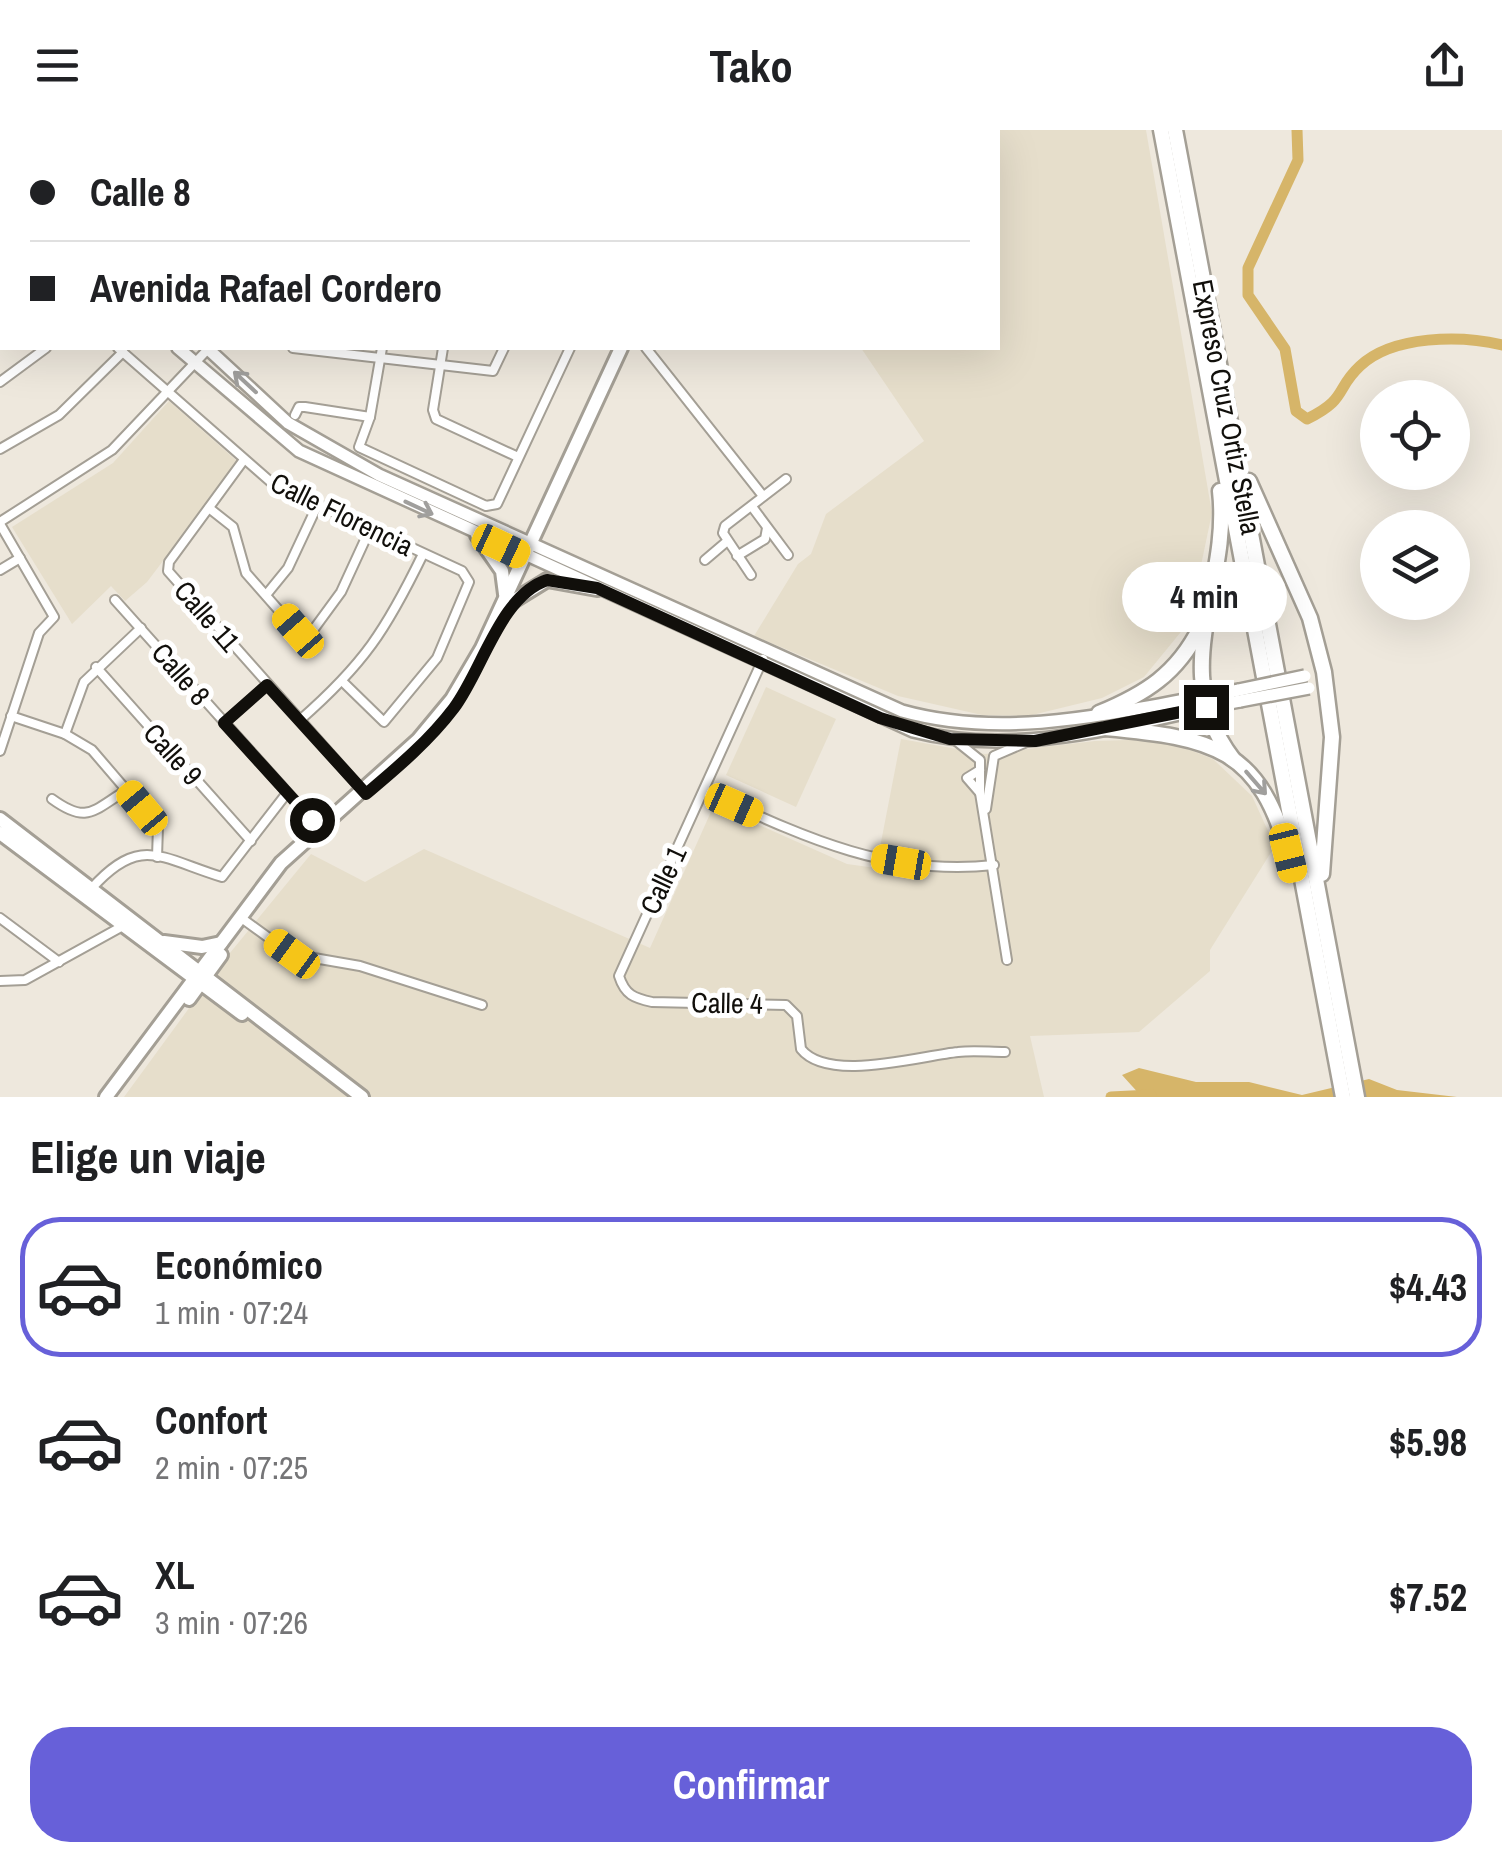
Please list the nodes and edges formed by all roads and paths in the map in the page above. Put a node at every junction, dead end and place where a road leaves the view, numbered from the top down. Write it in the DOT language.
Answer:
graph roads {
  1 [pos="1161,130"];
  2 [pos="1175,130"];
  3 [pos="43,350"];
  4 [pos="120,350"];
  5 [pos="180,350"];
  6 [pos="206,350"];
  7 [pos="210,350"];
  8 [pos="309,350"];
  9 [pos="381,350"];
  10 [pos="442,350"];
  11 [pos="503,350"];
  12 [pos="569,350"];
  13 [pos="624,350"];
  14 [pos="648,350"];
  15 [pos="378,358"];
  16 [pos="194,363"];
  17 [pos="438,366"];
  18 [pos="0,382"];
  19 [pos="168,393"];
  20 [pos="294,416"];
  21 [pos="370,416"];
  22 [pos="1223,425"];
  23 [pos="0,450"];
  24 [pos="518,457"];
  25 [pos="244,461"];
  26 [pos="786,479"];
  27 [pos="763,496"];
  28 [pos="318,504"];
  29 [pos="209,508"];
  30 [pos="753,508"];
  31 [pos="0,523"];
  32 [pos="768,528"];
  33 [pos="370,529"];
  34 [pos="477,535"];
  35 [pos="536,543"];
  36 [pos="725,543"];
  37 [pos="423,554"];
  38 [pos="788,555"];
  39 [pos="737,556"];
  40 [pos="20,558"];
  41 [pos="529,558"];
  42 [pos="705,560"];
  43 [pos="0,570"];
  44 [pos="751,576"];
  45 [pos="597,588"];
  46 [pos="266,595"];
  47 [pos="116,600"];
  48 [pos="509,600"];
  49 [pos="1203,622"];
  50 [pos="141,628"];
  51 [pos="766,650"];
  52 [pos="761,665"];
  53 [pos="96,668"];
  54 [pos="1326,679"];
  55 [pos="343,682"];
  56 [pos="267,685"];
  57 [pos="1205,701"];
  58 [pos="11,716"];
  59 [pos="300,720"];
  60 [pos="1102,720"];
  61 [pos="224,723"];
  62 [pos="65,734"];
  63 [pos="955,740"];
  64 [pos="1029,741"];
  65 [pos="0,751"];
  66 [pos="1233,759"];
  67 [pos="127,790"];
  68 [pos="364,792"];
  69 [pos="704,792"];
  70 [pos="287,793"];
  71 [pos="52,799"];
  72 [pos="986,809"];
  73 [pos="0,819"];
  74 [pos="312,820"];
  75 [pos="0,833"];
  76 [pos="251,841"];
  77 [pos="157,857"];
  78 [pos="994,865"];
  79 [pos="92,889"];
  80 [pos="1312,896"];
  81 [pos="0,918"];
  82 [pos="243,919"];
  83 [pos="121,927"];
  84 [pos="162,941"];
  85 [pos="221,943"];
  86 [pos="218,960"];
  87 [pos="1007,960"];
  88 [pos="59,962"];
  89 [pos="170,962"];
  90 [pos="201,978"];
  91 [pos="0,980"];
  92 [pos="226,996"];
  93 [pos="186,997"];
  94 [pos="632,998"];
  95 [pos="482,1005"];
  96 [pos="1339,1038"];
  97 [pos="1005,1052"];
  98 [pos="106,1097"];
  99 [pos="114,1097"];
  100 [pos="362,1097"];
  101 [pos="1343,1097"];
  102 [pos="1357,1097"];
  1 -- 22 [label="highway, Expreso Cruz Ortiz Stella"];
  2 -- 22 [label="highway, Expreso Cruz Ortiz Stella"];
  3 -- 18 [label="street"];
  4 -- 19 [label="street, Calle Florencia"];
  4 -- 23 [label="street"];
  5 -- 16 [label="main road"];
  6 -- 16 [label="street"];
  35 -- 7 [label="main road, one-way"];
  8 -- 15 [label="street"];
  9 -- 15 [label="street"];
  10 -- 17 [label="street"];
  11 -- 17 [label="street"];
  12 -- 24 [label="street"];
  13 -- 35 [label="main road"];
  14 -- 27 [label="street"];
  15 -- 17 [label="street"];
  15 -- 21 [label="street"];
  16 -- 19 [label="street"];
  16 -- 34 [label="main road, one-way"];
  17 -- 24 [label="street"];
  19 -- 25 [label="street, Calle Florencia"];
  19 -- 31 [label="street"];
  20 -- 21 [label="street"];
  21 -- 24 [label="street"];
  22 -- 49 [label="highway"];
  22 -- 54 [label="highway"];
  22 -- 80 [label="highway, Expreso Cruz Ortiz Stella"];
  25 -- 28 [label="street, Calle Florencia"];
  25 -- 29 [label="street"];
  26 -- 27 [label="street"];
  27 -- 30 [label="street"];
  28 -- 33 [label="street, Calle Florencia"];
  28 -- 46 [label="street"];
  29 -- 46 [label="street"];
  29 -- 56 [label="street, Calle 11"];
  30 -- 32 [label="street"];
  30 -- 36 [label="street"];
  31 -- 40 [label="street"];
  32 -- 38 [label="street"];
  32 -- 39 [label="street"];
  33 -- 37 [label="street, Calle Florencia"];
  33 -- 46 [label="street"];
  34 -- 41 [label="main road"];
  34 -- 48 [label="main road"];
  35 -- 41 [label="main road"];
  35 -- 51 [label="main road"];
  36 -- 39 [label="street"];
  36 -- 42 [label="street"];
  37 -- 55 [label="street"];
  37 -- 55 [label="street, Calle Florencia"];
  39 -- 44 [label="street"];
  40 -- 43 [label="street"];
  40 -- 58 [label="street"];
  41 -- 45 [label="main road"];
  41 -- 48 [label="main road"];
  45 -- 48 [label="main road"];
  45 -- 52 [label="main road"];
  47 -- 50 [label="street, Calle 8"];
  48 -- 68 [label="main road"];
  49 -- 57 [label="highway"];
  49 -- 60 [label="highway"];
  50 -- 53 [label="street"];
  50 -- 61 [label="street, Calle 8"];
  51 -- 52 [label="street, Calle 1"];
  51 -- 60 [label="main road"];
  52 -- 63 [label="main road"];
  52 -- 69 [label="street, Calle 1"];
  53 -- 62 [label="street"];
  53 -- 76 [label="street, Calle 9"];
  54 -- 57 [label="main road, bridge"];
  54 -- 80 [label="highway"];
  55 -- 59 [label="street"];
  56 -- 59 [label="street, Calle 11"];
  56 -- 61 [label="street"];
  57 -- 60 [label="main road"];
  57 -- 66 [label="highway"];
  58 -- 62 [label="street"];
  58 -- 65 [label="street"];
  59 -- 68 [label="street, Calle 11"];
  60 -- 64 [label="main road"];
  60 -- 66 [label="highway"];
  61 -- 70 [label="street, Calle 8"];
  62 -- 67 [label="street"];
  63 -- 64 [label="main road"];
  63 -- 72 [label="street"];
  64 -- 72 [label="street"];
  66 -- 80 [label="highway, one-way"];
  67 -- 71 [label="street"];
  67 -- 77 [label="street"];
  68 -- 82 [label="main road"];
  69 -- 78 [label="street"];
  69 -- 94 [label="street, Calle 1"];
  70 -- 74 [label="street, Calle 8"];
  70 -- 76 [label="street"];
  72 -- 78 [label="street"];
  73 -- 79 [label="main road"];
  75 -- 83 [label="main road"];
  76 -- 77 [label="street"];
  77 -- 79 [label="street"];
  78 -- 87 [label="street"];
  79 -- 84 [label="main road"];
  80 -- 96 [label="highway, Expreso Cruz Ortiz Stella"];
  81 -- 88 [label="street"];
  82 -- 85 [label="main road"];
  82 -- 86 [label="main road"];
  82 -- 95 [label="street"];
  83 -- 88 [label="street"];
  83 -- 89 [label="main road"];
  84 -- 85 [label="main road"];
  84 -- 90 [label="main road"];
  85 -- 90 [label="main road"];
  86 -- 90 [label="main road"];
  86 -- 92 [label="main road"];
  88 -- 91 [label="street"];
  89 -- 90 [label="main road"];
  89 -- 93 [label="main road"];
  90 -- 92 [label="main road"];
  90 -- 93 [label="main road"];
  92 -- 93 [label="main road"];
  92 -- 100 [label="main road"];
  93 -- 98 [label="main road"];
  93 -- 99 [label="main road"];
  94 -- 97 [label="street, Calle 4"];
  96 -- 101 [label="highway, Expreso Cruz Ortiz Stella"];
  96 -- 102 [label="highway, Expreso Cruz Ortiz Stella"];
}
